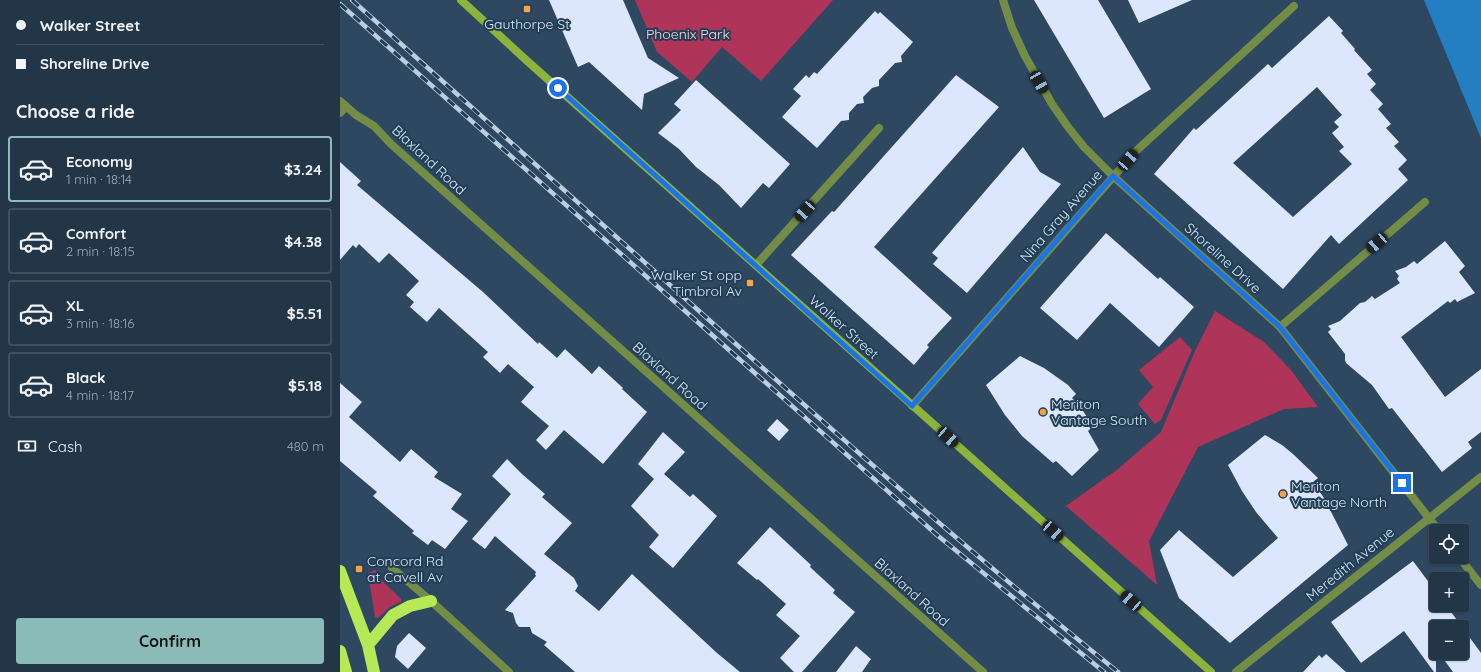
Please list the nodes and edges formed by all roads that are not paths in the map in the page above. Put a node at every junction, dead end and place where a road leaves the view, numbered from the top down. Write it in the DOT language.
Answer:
graph roads {
  1 [pos="461,0"];
  2 [pos="1003,0"];
  3 [pos="1294,6"];
  4 [pos="342,107"];
  5 [pos="879,128"];
  6 [pos="1113,176"];
  7 [pos="1425,202"];
  8 [pos="756,265"];
  9 [pos="1280,327"];
  10 [pos="912,406"];
  11 [pos="1481,477"];
  12 [pos="1429,518"];
  13 [pos="1434,524"];
  14 [pos="1464,564"];
  15 [pos="392,568"];
  16 [pos="340,571"];
  17 [pos="1481,585"];
  18 [pos="431,601"];
  19 [pos="368,644"];
  20 [pos="340,651"];
  21 [pos="345,671"];
  22 [pos="374,672"];
  23 [pos="509,672"];
  24 [pos="983,672"];
  25 [pos="1211,672"];
  26 [pos="1236,672"];
  1 -- 8 [label="street, Walker Street"];
  2 -- 6 [label="street, Shoreline Drive"];
  3 -- 6 [label="street, Nina Gray Avenue"];
  4 -- 24 [label="street, Blaxland Road"];
  5 -- 8 [label="street"];
  6 -- 9 [label="street, Shoreline Drive"];
  6 -- 10 [label="street, Nina Gray Avenue"];
  7 -- 9 [label="street"];
  8 -- 10 [label="street, Walker Street"];
  9 -- 12 [label="street, Shoreline Drive"];
  10 -- 25 [label="street, Walker Street"];
  11 -- 12 [label="street, Meredith Avenue"];
  12 -- 13 [label="street, Shoreline Drive"];
  12 -- 26 [label="street, Meredith Avenue"];
  14 -- 17 [label="street"];
  15 -- 18 [label="street"];
  16 -- 19 [label="highway"];
  18 -- 19 [label="highway"];
  18 -- 23 [label="street"];
  19 -- 22 [label="highway"];
  20 -- 21 [label="highway"];
}
